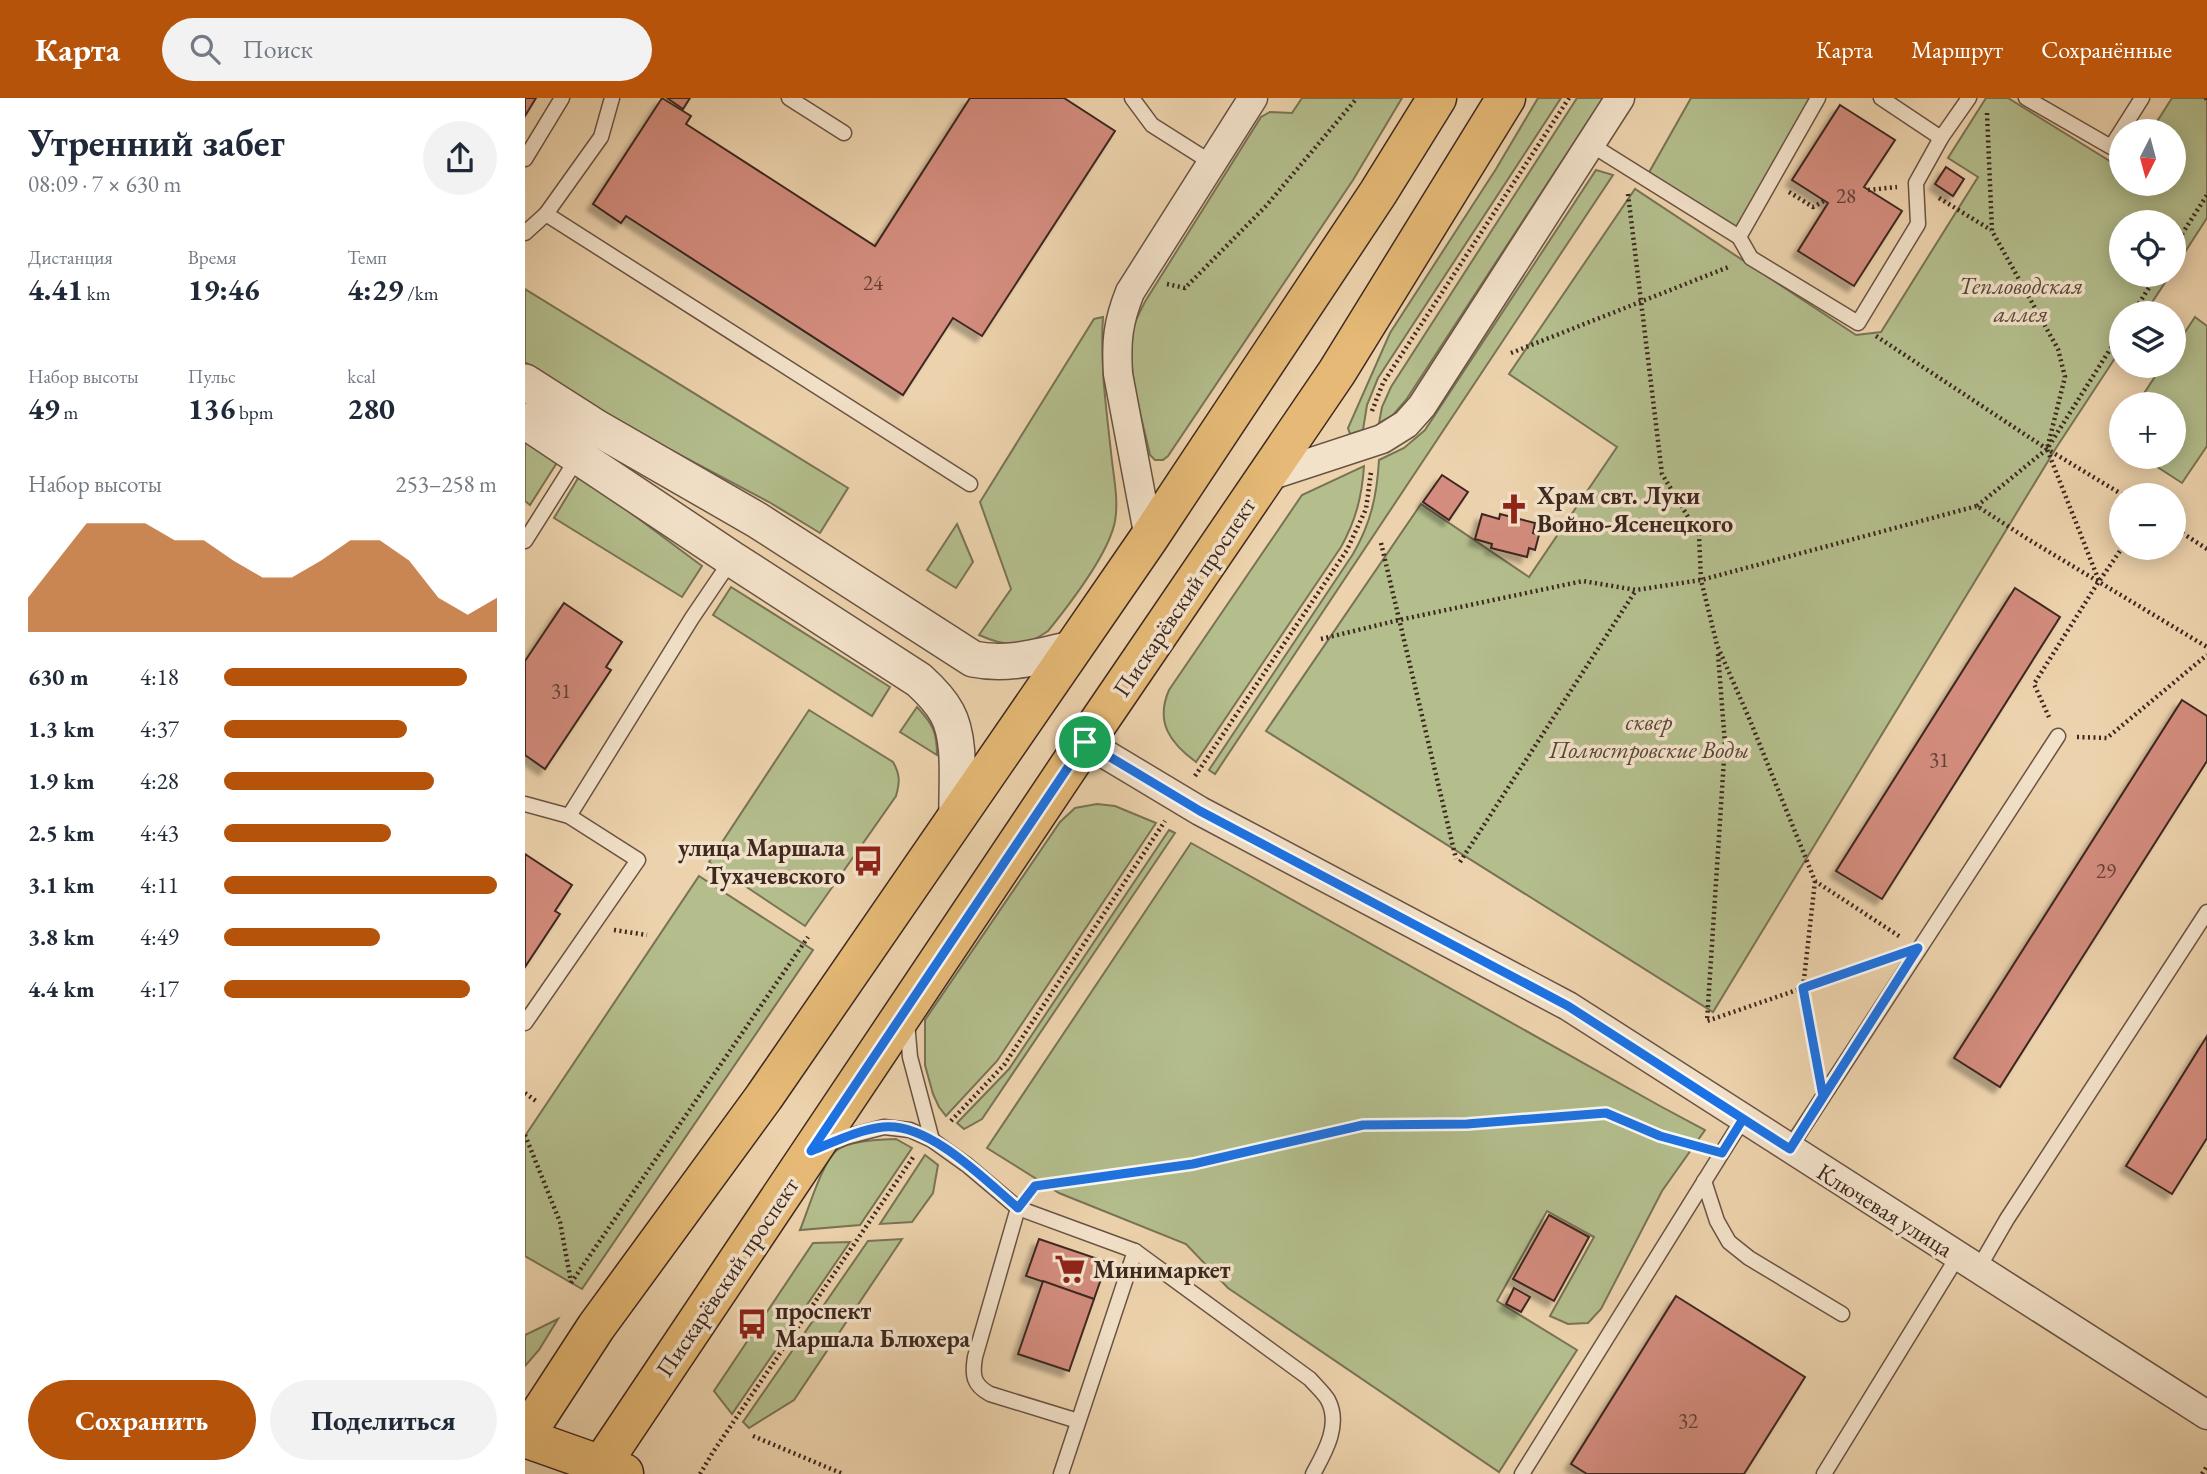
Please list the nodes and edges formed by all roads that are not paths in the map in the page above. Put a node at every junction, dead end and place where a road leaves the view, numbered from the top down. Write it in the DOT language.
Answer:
graph roads {
  1 [pos="562,98"];
  2 [pos="612,98"];
  3 [pos="789,98"];
  4 [pos="1132,98"];
  5 [pos="1253,98"];
  6 [pos="1437,98"];
  7 [pos="1506,98"];
  8 [pos="1620,98"];
  9 [pos="1818,98"];
  10 [pos="1881,98"];
  11 [pos="1969,98"];
  12 [pos="2026,98"];
  13 [pos="2142,98"];
  14 [pos="844,133"];
  15 [pos="1941,138"];
  16 [pos="1591,144"];
  17 [pos="525,159"];
  18 [pos="1212,163"];
  19 [pos="546,214"];
  20 [pos="525,233"];
  21 [pos="1739,237"];
  22 [pos="525,382"];
  23 [pos="525,421"];
  24 [pos="588,442"];
  25 [pos="1266,477"];
  26 [pos="970,484"];
  27 [pos="1149,538"];
  28 [pos="525,541"];
  29 [pos="732,559"];
  30 [pos="1071,649"];
  31 [pos="2058,736"];
  32 [pos="1085,742"];
  33 [pos="525,804"];
  34 [pos="569,816"];
  35 [pos="957,817"];
  36 [pos="2207,912"];
  37 [pos="907,1009"];
  38 [pos="525,1023"];
  39 [pos="1743,1119"];
  40 [pos="932,1140"];
  41 [pos="1790,1149"];
  42 [pos="811,1151"];
  43 [pos="1704,1181"];
  44 [pos="1018,1208"];
  45 [pos="1135,1251"];
  46 [pos="1968,1263"];
  47 [pos="1842,1314"];
  48 [pos="2207,1415"];
  49 [pos="1078,1421"];
  50 [pos="525,1437"];
  51 [pos="608,1471"];
  52 [pos="1061,1474"];
  53 [pos="1313,1474"];
  54 [pos="1522,1474"];
  55 [pos="1824,1474"];
  1 -- 17 [label="lane"];
  2 -- 19 [label="lane"];
  3 -- 14 [label="lane"];
  4 -- 18 [label="lane"];
  5 -- 18 [label="street"];
  6 -- 27 [label="main road"];
  7 -- 25 [label="main road, Пискарёвский проспект"];
  8 -- 16 [label="street"];
  9 -- 21 [label="lane"];
  10 -- 15 [label="lane"];
  11 -- 15 [label="lane"];
  12 -- 13 [label="lane"];
  15 -- 21 [label="lane"];
  16 -- 21 [label="lane"];
  16 -- 25 [label="street"];
  18 -- 27 [label="street"];
  19 -- 20 [label="lane"];
  19 -- 26 [label="lane"];
  22 -- 24 [label="street"];
  23 -- 24 [label="street"];
  24 -- 28 [label="lane"];
  24 -- 29 [label="street"];
  24 -- 30 [label="street"];
  25 -- 32 [label="main road, Пискарёвский проспект"];
  27 -- 30 [label="main road"];
  29 -- 34 [label="lane"];
  29 -- 35 [label="street"];
  30 -- 35 [label="main road"];
  31 -- 41 [label="lane"];
  32 -- 37 [label="main road, Пискарёвский проспект"];
  32 -- 39 [label="street, Ключевая улица"];
  33 -- 34 [label="lane"];
  34 -- 38 [label="lane"];
  35 -- 50 [label="main road"];
  36 -- 46 [label="lane"];
  37 -- 40 [label="lane"];
  37 -- 42 [label="main road, Пискарёвский проспект"];
  39 -- 41 [label="street, Ключевая улица"];
  39 -- 43 [label="lane"];
  40 -- 42 [label="lane"];
  40 -- 44 [label="lane"];
  41 -- 46 [label="street, Ключевая улица"];
  42 -- 51 [label="main road, Пискарёвский проспект"];
  43 -- 47 [label="lane"];
  43 -- 54 [label="lane"];
  44 -- 45 [label="lane"];
  44 -- 49 [label="lane"];
  45 -- 49 [label="lane"];
  45 -- 53 [label="lane"];
  46 -- 48 [label="street, Ключевая улица"];
  46 -- 55 [label="lane"];
  49 -- 52 [label="lane"];
  50 -- 51 [label="main road"];
}
